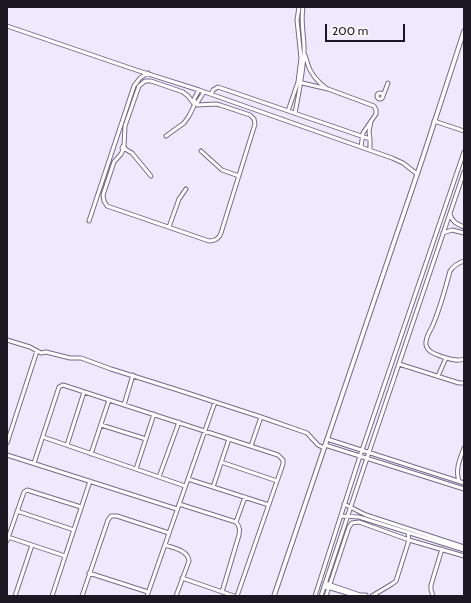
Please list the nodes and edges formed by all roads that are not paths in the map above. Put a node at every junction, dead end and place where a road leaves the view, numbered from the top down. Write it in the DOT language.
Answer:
graph roads {
  1 [pos="299,7"];
  2 [pos="303,7"];
  3 [pos="7,26"];
  4 [pos="464,31"];
  5 [pos="304,54"];
  6 [pos="148,73"];
  7 [pos="300,82"];
  8 [pos="388,82"];
  9 [pos="328,89"];
  10 [pos="199,90"];
  11 [pos="204,92"];
  12 [pos="211,94"];
  13 [pos="195,104"];
  14 [pos="376,109"];
  15 [pos="288,111"];
  16 [pos="295,113"];
  17 [pos="371,121"];
  18 [pos="434,121"];
  19 [pos="464,131"];
  20 [pos="166,136"];
  21 [pos="362,136"];
  22 [pos="370,139"];
  23 [pos="115,144"];
  24 [pos="361,147"];
  25 [pos="113,148"];
  26 [pos="123,148"];
  27 [pos="370,150"];
  28 [pos="201,152"];
  29 [pos="464,152"];
  30 [pos="464,172"];
  31 [pos="417,174"];
  32 [pos="151,176"];
  33 [pos="239,176"];
  34 [pos="186,189"];
  35 [pos="450,214"];
  36 [pos="89,221"];
  37 [pos="169,227"];
  38 [pos="464,227"];
  39 [pos="464,232"];
  40 [pos="443,233"];
  41 [pos="464,261"];
  42 [pos="7,340"];
  43 [pos="37,351"];
  44 [pos="446,358"];
  45 [pos="464,358"];
  46 [pos="399,364"];
  47 [pos="133,375"];
  48 [pos="438,376"];
  49 [pos="464,383"];
  50 [pos="84,392"];
  51 [pos="109,400"];
  52 [pos="215,402"];
  53 [pos="124,405"];
  54 [pos="154,414"];
  55 [pos="261,417"];
  56 [pos="179,422"];
  57 [pos="101,424"];
  58 [pos="204,431"];
  59 [pos="43,437"];
  60 [pos="146,439"];
  61 [pos="229,439"];
  62 [pos="327,439"];
  63 [pos="7,443"];
  64 [pos="67,445"];
  65 [pos="251,446"];
  66 [pos="325,447"];
  67 [pos="464,448"];
  68 [pos="362,450"];
  69 [pos="369,452"];
  70 [pos="91,454"];
  71 [pos="7,455"];
  72 [pos="360,456"];
  73 [pos="367,458"];
  74 [pos="221,462"];
  75 [pos="34,463"];
  76 [pos="411,466"];
  77 [pos="136,469"];
  78 [pos="410,472"];
  79 [pos="159,477"];
  80 [pos="188,479"];
  81 [pos="277,480"];
  82 [pos="90,481"];
  83 [pos="459,481"];
  84 [pos="464,483"];
  85 [pos="185,486"];
  86 [pos="213,487"];
  87 [pos="464,489"];
  88 [pos="245,497"];
  89 [pos="179,504"];
  90 [pos="344,504"];
  91 [pos="269,505"];
  92 [pos="350,507"];
  93 [pos="81,508"];
  94 [pos="177,509"];
  95 [pos="17,511"];
  96 [pos="340,516"];
  97 [pos="347,516"];
  98 [pos="236,522"];
  99 [pos="74,530"];
  100 [pos="169,533"];
  101 [pos="408,533"];
  102 [pos="416,536"];
  103 [pos="428,537"];
  104 [pos="8,539"];
  105 [pos="409,540"];
  106 [pos="32,545"];
  107 [pos="165,545"];
  108 [pos="464,547"];
  109 [pos="442,549"];
  110 [pos="464,550"];
  111 [pos="65,556"];
  112 [pos="464,556"];
  113 [pos="90,573"];
  114 [pos="182,578"];
  115 [pos="325,584"];
  116 [pos="330,586"];
  117 [pos="222,592"];
  118 [pos="147,594"];
  119 [pos="369,595"];
  120 [pos="15,596"];
  121 [pos="52,596"];
  122 [pos="82,596"];
  123 [pos="176,596"];
  124 [pos="234,596"];
  125 [pos="237,596"];
  126 [pos="274,596"];
  127 [pos="315,596"];
  128 [pos="321,596"];
  129 [pos="326,596"];
  130 [pos="357,596"];
  131 [pos="433,596"];
  1 -- 7 [label="street"];
  2 -- 5 [label="street"];
  3 -- 6 [label="street"];
  4 -- 18 [label="street"];
  5 -- 7 [label="street"];
  5 -- 9 [label="street"];
  6 -- 10 [label="street"];
  6 -- 23 [label="street"];
  7 -- 9 [label="street"];
  7 -- 15 [label="street"];
  7 -- 16 [label="street"];
  8 -- 14 [label="street"];
  9 -- 14 [label="street"];
  10 -- 11 [label="street"];
  10 -- 13 [label="street"];
  11 -- 12 [label="street"];
  11 -- 13 [label="street"];
  12 -- 15 [label="street"];
  12 -- 24 [label="street"];
  13 -- 20 [label="street"];
  13 -- 26 [label="street"];
  13 -- 33 [label="street"];
  14 -- 17 [label="street"];
  15 -- 16 [label="street"];
  16 -- 21 [label="street"];
  17 -- 21 [label="street"];
  17 -- 22 [label="street"];
  18 -- 19 [label="street"];
  18 -- 31 [label="street"];
  21 -- 22 [label="street"];
  21 -- 24 [label="street"];
  22 -- 27 [label="street"];
  23 -- 25 [label="street"];
  23 -- 26 [label="street"];
  24 -- 27 [label="street"];
  25 -- 26 [label="street"];
  25 -- 36 [label="street"];
  26 -- 32 [label="street"];
  26 -- 37 [label="street"];
  27 -- 31 [label="street"];
  28 -- 33 [label="street"];
  29 -- 68 [label="street"];
  30 -- 35 [label="street"];
  31 -- 62 [label="street"];
  33 -- 37 [label="street"];
  34 -- 37 [label="street"];
  35 -- 38 [label="street"];
  35 -- 40 [label="street"];
  39 -- 40 [label="street"];
  40 -- 46 [label="street"];
  41 -- 44 [label="street"];
  42 -- 43 [label="street"];
  43 -- 47 [label="street"];
  43 -- 63 [label="street"];
  44 -- 45 [label="street"];
  44 -- 48 [label="street"];
  46 -- 48 [label="street"];
  46 -- 69 [label="street"];
  47 -- 52 [label="street"];
  47 -- 53 [label="street"];
  48 -- 49 [label="street"];
  50 -- 51 [label="street"];
  50 -- 59 [label="street"];
  50 -- 64 [label="street"];
  51 -- 53 [label="street"];
  51 -- 57 [label="street"];
  52 -- 55 [label="street"];
  52 -- 58 [label="street"];
  53 -- 54 [label="street"];
  54 -- 56 [label="street"];
  54 -- 60 [label="street"];
  55 -- 65 [label="street"];
  55 -- 66 [label="street"];
  56 -- 58 [label="street"];
  56 -- 79 [label="street"];
  57 -- 60 [label="street"];
  57 -- 70 [label="street"];
  58 -- 61 [label="street"];
  58 -- 80 [label="street"];
  59 -- 64 [label="street"];
  59 -- 75 [label="street"];
  60 -- 77 [label="street"];
  61 -- 65 [label="street"];
  61 -- 74 [label="street"];
  62 -- 66 [label="street"];
  62 -- 68 [label="street"];
  64 -- 70 [label="street"];
  65 -- 81 [label="street"];
  66 -- 72 [label="street"];
  66 -- 126 [label="street"];
  67 -- 83 [label="street"];
  68 -- 69 [label="street"];
  68 -- 72 [label="street"];
  69 -- 73 [label="street"];
  69 -- 76 [label="street"];
  70 -- 77 [label="street"];
  71 -- 75 [label="street"];
  72 -- 73 [label="street"];
  72 -- 90 [label="street"];
  73 -- 78 [label="street"];
  73 -- 92 [label="street"];
  74 -- 81 [label="street"];
  74 -- 86 [label="street"];
  75 -- 82 [label="street"];
  76 -- 78 [label="street"];
  76 -- 83 [label="street"];
  77 -- 79 [label="street"];
  78 -- 87 [label="street"];
  79 -- 85 [label="street"];
  80 -- 85 [label="street"];
  80 -- 86 [label="street"];
  81 -- 91 [label="street"];
  82 -- 93 [label="street"];
  82 -- 94 [label="street"];
  83 -- 84 [label="street"];
  85 -- 89 [label="street"];
  86 -- 88 [label="street"];
  88 -- 91 [label="street"];
  88 -- 98 [label="street"];
  89 -- 94 [label="street"];
  89 -- 98 [label="street"];
  90 -- 92 [label="street"];
  90 -- 96 [label="street"];
  91 -- 125 [label="street"];
  92 -- 97 [label="street"];
  92 -- 103 [label="street"];
  93 -- 95 [label="street"];
  93 -- 99 [label="street"];
  94 -- 100 [label="street"];
  95 -- 99 [label="street"];
  95 -- 104 [label="street"];
  96 -- 97 [label="street"];
  96 -- 127 [label="street"];
  97 -- 101 [label="street"];
  97 -- 115 [label="street"];
  98 -- 117 [label="street"];
  99 -- 111 [label="street"];
  100 -- 107 [label="street"];
  100 -- 113 [label="street"];
  101 -- 102 [label="street"];
  101 -- 105 [label="street"];
  102 -- 103 [label="street"];
  102 -- 105 [label="street"];
  103 -- 108 [label="street"];
  103 -- 110 [label="street"];
  104 -- 106 [label="street"];
  105 -- 109 [label="street"];
  105 -- 116 [label="street"];
  105 -- 119 [label="street"];
  106 -- 111 [label="street"];
  106 -- 120 [label="street"];
  107 -- 114 [label="street"];
  107 -- 118 [label="street"];
  109 -- 112 [label="street"];
  109 -- 131 [label="street"];
  111 -- 121 [label="street"];
  113 -- 118 [label="street"];
  113 -- 122 [label="street"];
  114 -- 117 [label="street"];
  114 -- 123 [label="street"];
  115 -- 116 [label="street"];
  115 -- 128 [label="street"];
  116 -- 119 [label="street"];
  116 -- 129 [label="street"];
  116 -- 130 [label="street"];
  117 -- 124 [label="street"];
}
